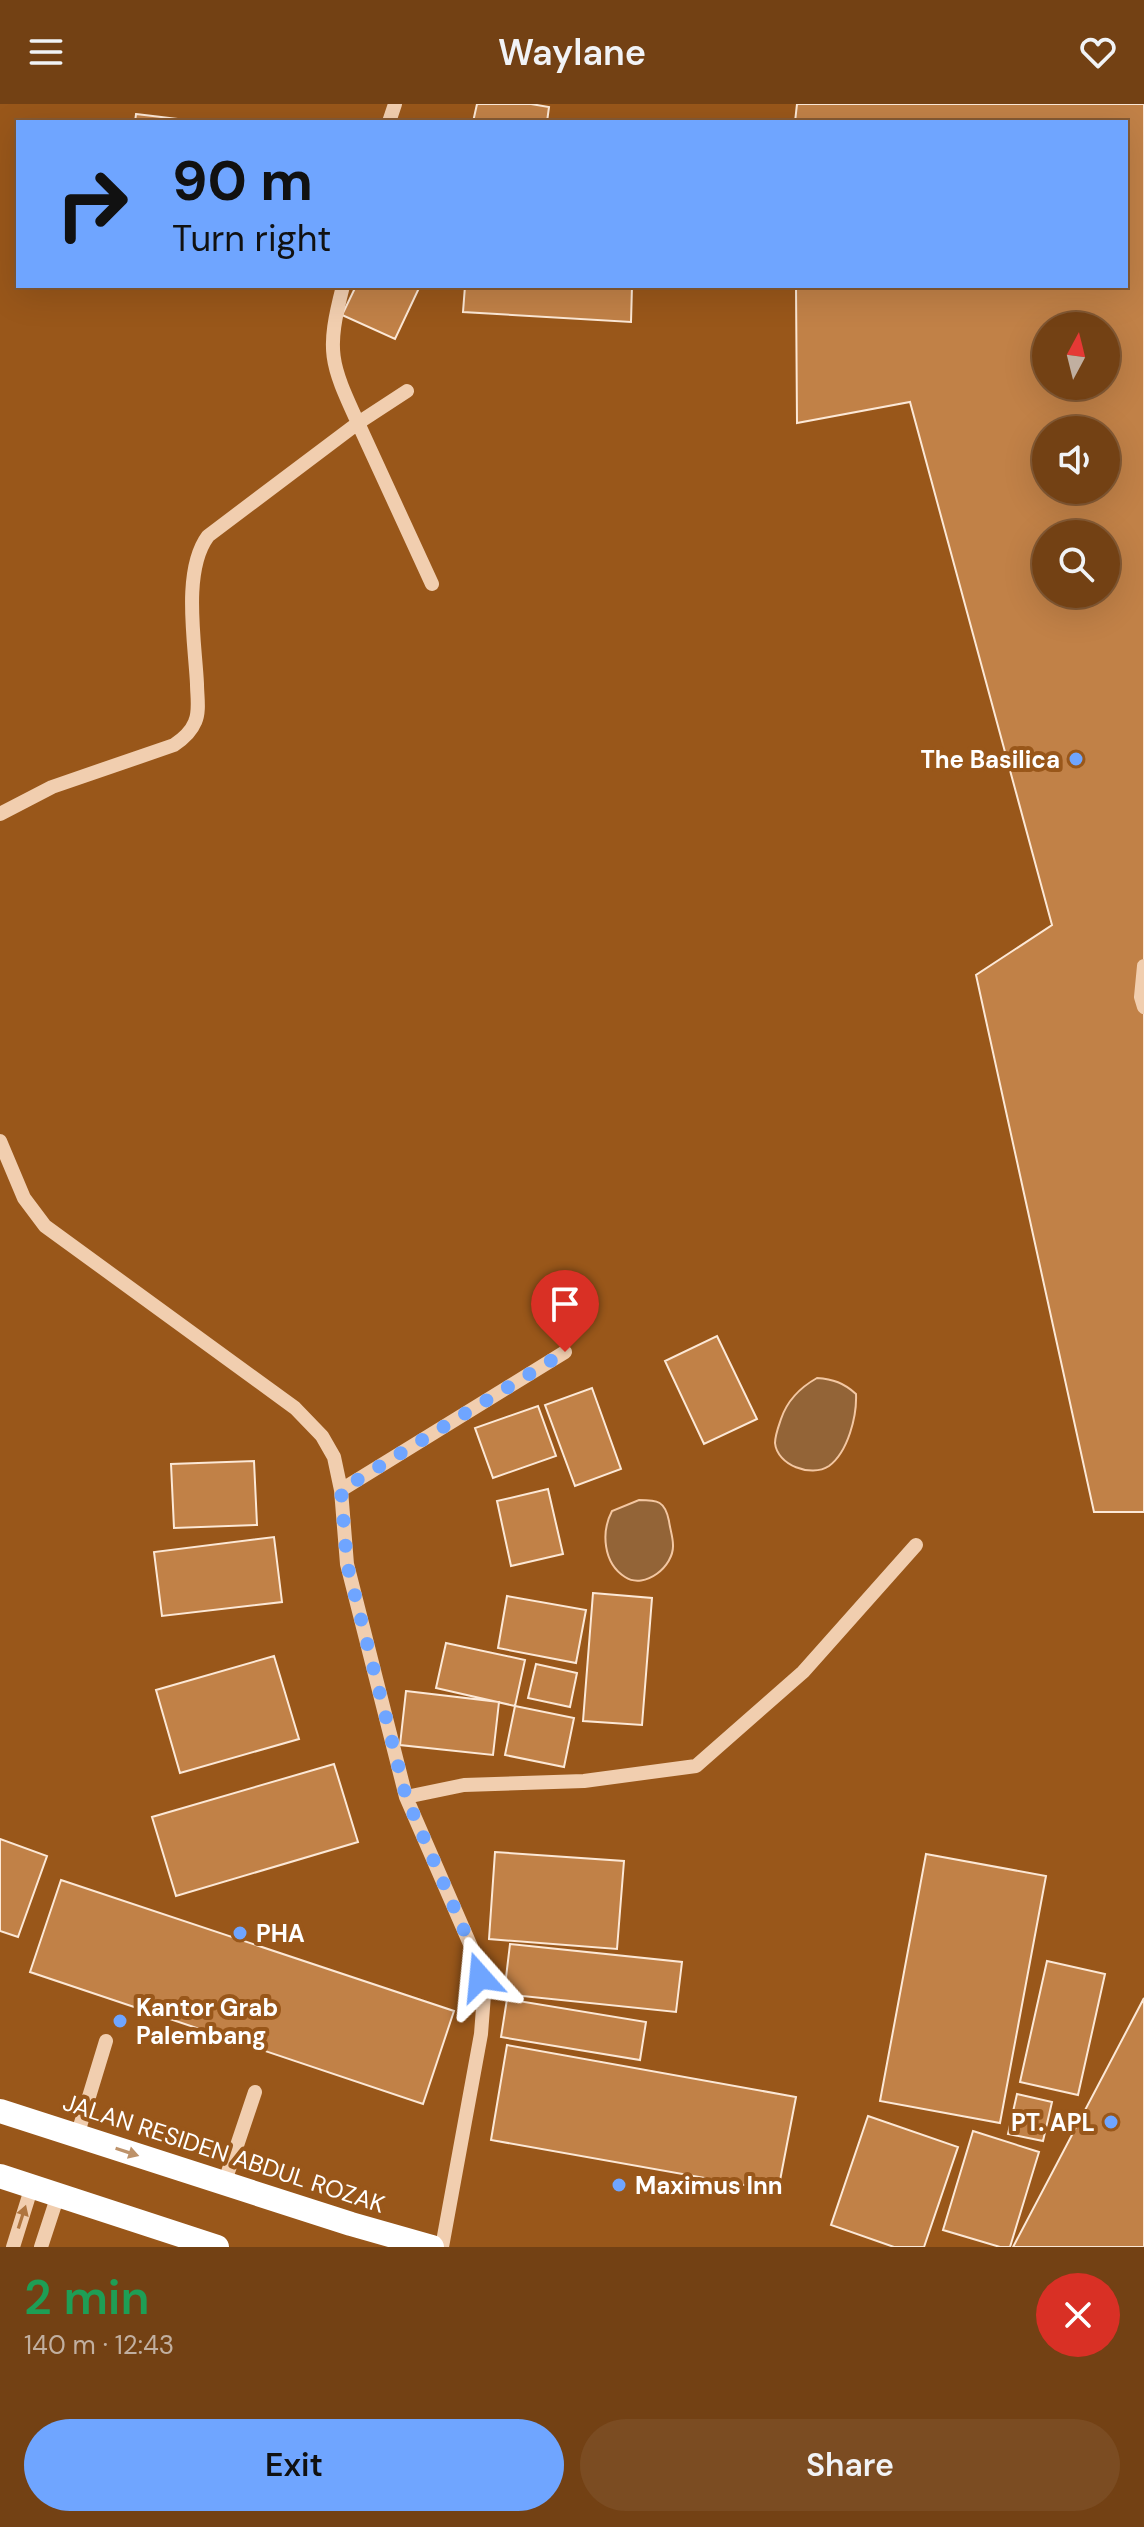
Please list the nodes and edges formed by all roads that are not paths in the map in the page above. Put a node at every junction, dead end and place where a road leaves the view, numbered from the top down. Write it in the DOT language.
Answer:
graph roads {
  1 [pos="342,288"];
  2 [pos="407,391"];
  3 [pos="358,423"];
  4 [pos="432,584"];
  5 [pos="0,814"];
  6 [pos="1144,966"];
  7 [pos="1143,1000"];
  8 [pos="0,1141"];
  9 [pos="565,1352"];
  10 [pos="341,1490"];
  11 [pos="916,1545"];
  12 [pos="406,1797"];
  13 [pos="106,2041"];
  14 [pos="255,2092"];
  15 [pos="0,2111"];
  16 [pos="77,2136"];
  17 [pos="0,2176"];
  18 [pos="224,2184"];
  19 [pos="32,2186"];
  20 [pos="58,2195"];
  21 [pos="13,2247"];
  22 [pos="41,2247"];
  23 [pos="217,2247"];
  24 [pos="432,2247"];
  25 [pos="442,2247"];
  1 -- 3 [label="street"];
  2 -- 3 [label="street"];
  3 -- 4 [label="street"];
  3 -- 5 [label="street"];
  6 -- 7 [label="street"];
  8 -- 10 [label="street"];
  9 -- 10 [label="street"];
  10 -- 12 [label="street"];
  11 -- 12 [label="street"];
  12 -- 25 [label="street"];
  13 -- 16 [label="street"];
  14 -- 18 [label="street"];
  15 -- 16 [label="highway, JALAN RESIDEN ABDUL ROZAK"];
  16 -- 18 [label="highway, JALAN RESIDEN ABDUL ROZAK, one-way"];
  17 -- 19 [label="highway"];
  18 -- 24 [label="highway, JALAN RESIDEN ABDUL ROZAK"];
  19 -- 20 [label="highway"];
  21 -- 19 [label="street, one-way"];
  20 -- 22 [label="street"];
  20 -- 23 [label="highway"];
}
